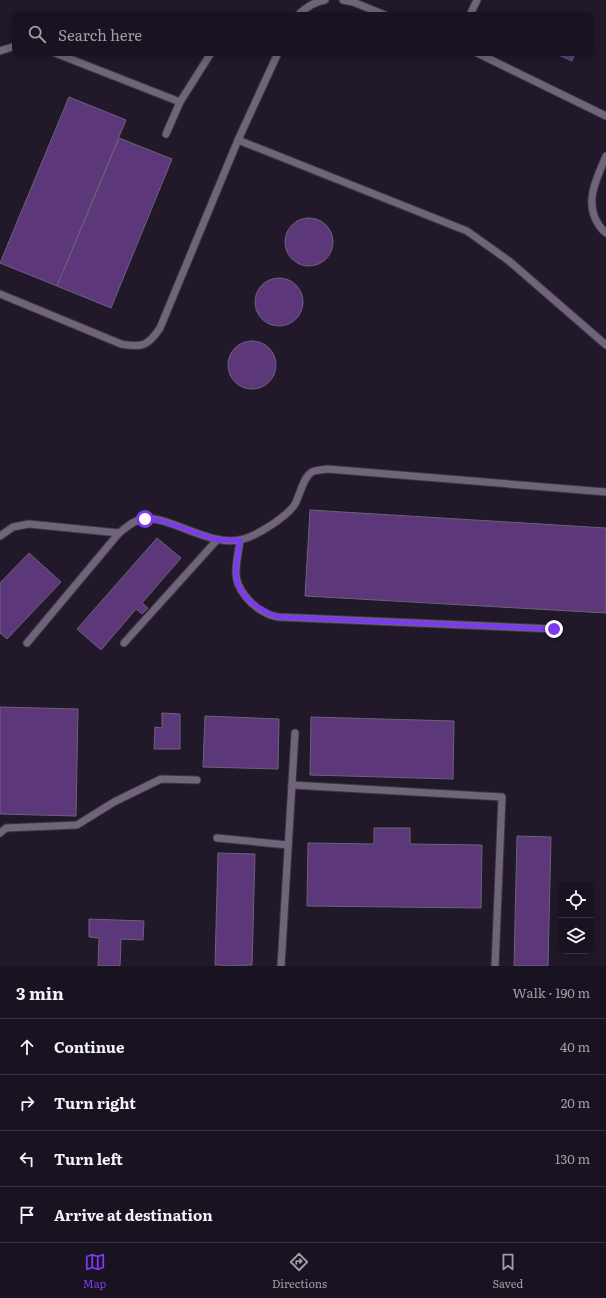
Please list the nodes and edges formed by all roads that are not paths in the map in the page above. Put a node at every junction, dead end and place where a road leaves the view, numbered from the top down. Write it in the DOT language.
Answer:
graph roads {
  1 [pos="325,0"];
  2 [pos="343,0"];
  3 [pos="476,0"];
  4 [pos="301,12"];
  5 [pos="378,12"];
  6 [pos="471,12"];
  7 [pos="12,47"];
  8 [pos="0,51"];
  9 [pos="63,56"];
  10 [pos="209,56"];
  11 [pos="277,56"];
  12 [pos="482,56"];
  13 [pos="180,102"];
  14 [pos="606,116"];
  15 [pos="166,134"];
  16 [pos="238,140"];
  17 [pos="606,156"];
  18 [pos="606,233"];
  19 [pos="0,294"];
  20 [pos="606,345"];
  21 [pos="606,492"];
  22 [pos="119,533"];
  23 [pos="0,536"];
  24 [pos="217,540"];
  25 [pos="240,540"];
  26 [pos="554,629"];
  27 [pos="27,643"];
  28 [pos="124,643"];
  29 [pos="295,733"];
  30 [pos="197,780"];
  31 [pos="292,785"];
  32 [pos="0,833"];
  33 [pos="216,838"];
  34 [pos="288,845"];
  35 [pos="281,966"];
  36 [pos="495,966"];
  1 -- 4 [label="lane"];
  2 -- 5 [label="lane"];
  3 -- 6 [label="lane"];
  7 -- 8 [label="lane"];
  9 -- 13 [label="lane"];
  10 -- 13 [label="lane"];
  11 -- 16 [label="lane"];
  12 -- 14 [label="lane"];
  13 -- 15 [label="lane"];
  16 -- 19 [label="lane"];
  16 -- 20 [label="lane"];
  17 -- 18 [label="lane"];
  21 -- 25 [label="lane"];
  22 -- 23 [label="lane"];
  22 -- 24 [label="lane"];
  22 -- 27 [label="lane"];
  24 -- 25 [label="lane"];
  24 -- 28 [label="lane"];
  25 -- 26 [label="lane"];
  29 -- 31 [label="lane"];
  30 -- 32 [label="lane"];
  31 -- 34 [label="lane"];
  31 -- 36 [label="lane"];
  33 -- 34 [label="lane"];
  34 -- 35 [label="lane"];
}
